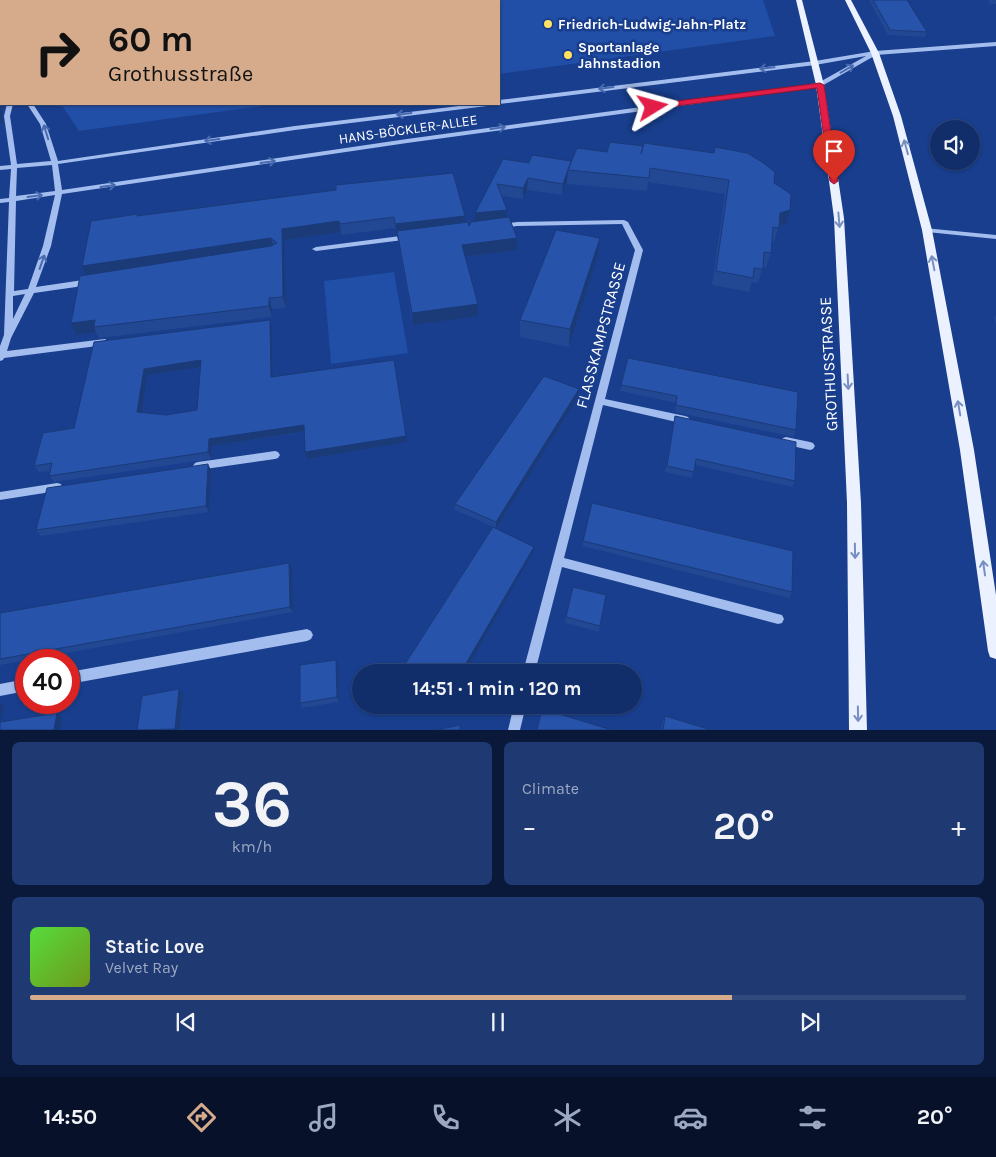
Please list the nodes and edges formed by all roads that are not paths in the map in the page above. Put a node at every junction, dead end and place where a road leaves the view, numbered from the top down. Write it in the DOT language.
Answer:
graph roads {
  1 [pos="799,0"];
  2 [pos="848,0"];
  3 [pos="996,44"];
  4 [pos="875,53"];
  5 [pos="816,63"];
  6 [pos="820,85"];
  7 [pos="500,102"];
  8 [pos="10,105"];
  9 [pos="31,105"];
  10 [pos="479,105"];
  11 [pos="55,163"];
  12 [pos="14,166"];
  13 [pos="0,168"];
  14 [pos="59,193"];
  15 [pos="11,200"];
  16 [pos="0,202"];
  17 [pos="488,227"];
  18 [pos="927,230"];
  19 [pos="421,236"];
  20 [pos="996,237"];
  21 [pos="316,249"];
  22 [pos="99,281"];
  23 [pos="31,292"];
  24 [pos="9,294"];
  25 [pos="8,338"];
  26 [pos="118,341"];
  27 [pos="0,356"];
  28 [pos="600,402"];
  29 [pos="695,422"];
  30 [pos="772,438"];
  31 [pos="810,446"];
  32 [pos="275,455"];
  33 [pos="187,468"];
  34 [pos="69,486"];
  35 [pos="0,496"];
  36 [pos="558,561"];
  37 [pos="778,619"];
  38 [pos="307,635"];
  39 [pos="996,651"];
  40 [pos="531,664"];
  41 [pos="80,676"];
  42 [pos="15,687"];
  43 [pos="0,690"];
  44 [pos="518,714"];
  45 [pos="514,730"];
  46 [pos="858,730"];
  1 -- 5 [label="main road, GROTHUSSTRASSE"];
  2 -- 4 [label="main road"];
  3 -- 4 [label="street, HANS-BÖCKLER-ALLEE"];
  4 -- 5 [label="street, HANS-BÖCKLER-ALLEE"];
  6 -- 4 [label="street, one-way"];
  18 -- 4 [label="main road, one-way"];
  5 -- 6 [label="main road, GROTHUSSTRASSE"];
  5 -- 7 [label="street, HANS-BÖCKLER-ALLEE, one-way"];
  14 -- 6 [label="street, HANS-BÖCKLER-ALLEE, one-way"];
  6 -- 46 [label="main road, GROTHUSSTRASSE, one-way"];
  8 -- 12 [label="street"];
  11 -- 9 [label="street, one-way"];
  10 -- 11 [label="street, HANS-BÖCKLER-ALLEE, one-way"];
  11 -- 12 [label="street, HANS-BÖCKLER-ALLEE"];
  11 -- 14 [label="street"];
  12 -- 13 [label="street, HANS-BÖCKLER-ALLEE"];
  12 -- 15 [label="street"];
  15 -- 14 [label="street, HANS-BÖCKLER-ALLEE, one-way"];
  23 -- 14 [label="street, one-way"];
  15 -- 16 [label="street, HANS-BÖCKLER-ALLEE"];
  15 -- 24 [label="street"];
  17 -- 28 [label="street, FLASSKAMPSTRASSE"];
  18 -- 20 [label="street"];
  39 -- 18 [label="main road, one-way"];
  19 -- 21 [label="street"];
  22 -- 23 [label="street"];
  23 -- 24 [label="street"];
  23 -- 25 [label="street"];
  24 -- 25 [label="street"];
  25 -- 27 [label="street"];
  26 -- 27 [label="street"];
  28 -- 29 [label="street"];
  28 -- 36 [label="street, FLASSKAMPSTRASSE"];
  30 -- 31 [label="street"];
  32 -- 33 [label="street"];
  34 -- 35 [label="street"];
  36 -- 37 [label="street"];
  36 -- 40 [label="street, FLASSKAMPSTRASSE"];
  38 -- 41 [label="street"];
  42 -- 43 [label="street"];
  44 -- 45 [label="street"];
}
